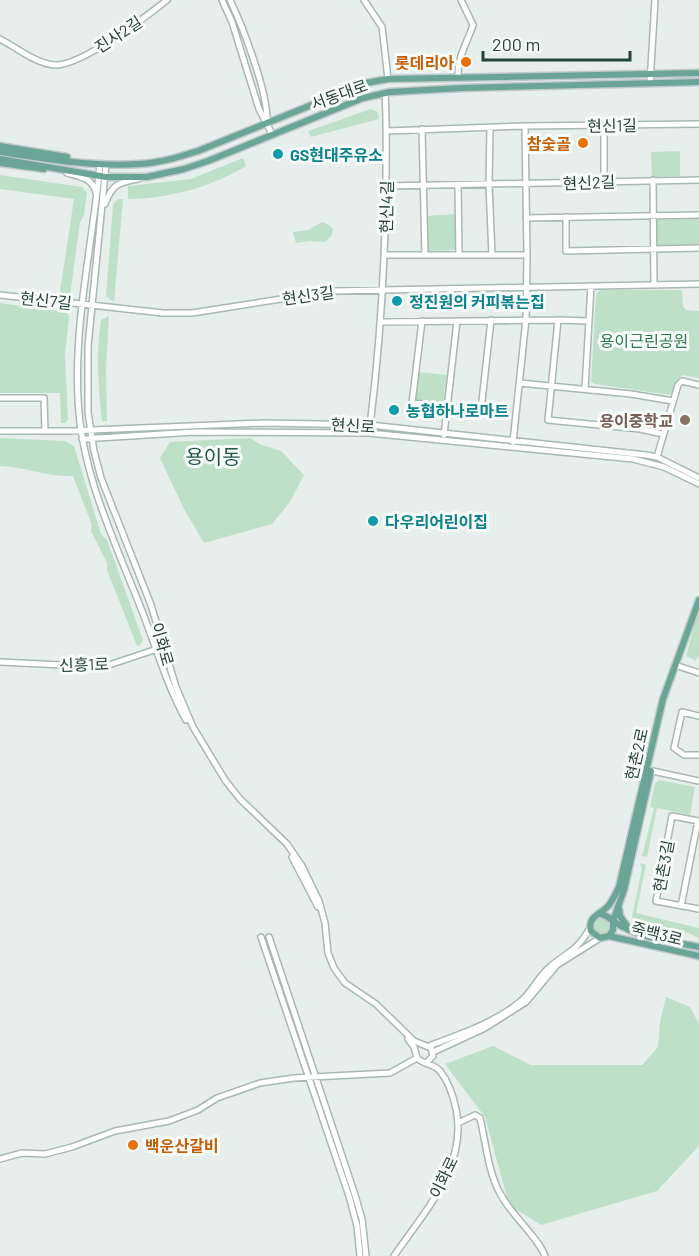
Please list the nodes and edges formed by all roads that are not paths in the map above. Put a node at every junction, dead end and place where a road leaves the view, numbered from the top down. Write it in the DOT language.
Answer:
graph roads {
  1 [pos="167,0"];
  2 [pos="222,0"];
  3 [pos="230,0"];
  4 [pos="364,0"];
  5 [pos="461,0"];
  6 [pos="655,0"];
  7 [pos="0,39"];
  8 [pos="650,73"];
  9 [pos="699,73"];
  10 [pos="458,77"];
  11 [pos="388,79"];
  12 [pos="699,82"];
  13 [pos="650,83"];
  14 [pos="385,93"];
  15 [pos="267,123"];
  16 [pos="699,124"];
  17 [pos="604,125"];
  18 [pos="525,126"];
  19 [pos="490,128"];
  20 [pos="422,129"];
  21 [pos="387,131"];
  22 [pos="272,134"];
  23 [pos="0,146"];
  24 [pos="0,152"];
  25 [pos="0,159"];
  26 [pos="0,163"];
  27 [pos="103,164"];
  28 [pos="65,172"];
  29 [pos="100,176"];
  30 [pos="147,177"];
  31 [pos="653,180"];
  32 [pos="699,180"];
  33 [pos="604,182"];
  34 [pos="526,184"];
  35 [pos="489,185"];
  36 [pos="386,186"];
  37 [pos="424,186"];
  38 [pos="458,186"];
  39 [pos="97,201"];
  40 [pos="103,211"];
  41 [pos="653,215"];
  42 [pos="699,215"];
  43 [pos="566,217"];
  44 [pos="526,218"];
  45 [pos="699,248"];
  46 [pos="653,249"];
  47 [pos="385,255"];
  48 [pos="425,255"];
  49 [pos="459,255"];
  50 [pos="492,255"];
  51 [pos="527,255"];
  52 [pos="699,284"];
  53 [pos="654,285"];
  54 [pos="591,286"];
  55 [pos="526,287"];
  56 [pos="382,290"];
  57 [pos="0,296"];
  58 [pos="83,304"];
  59 [pos="92,305"];
  60 [pos="525,319"];
  61 [pos="491,320"];
  62 [pos="558,320"];
  63 [pos="422,321"];
  64 [pos="457,321"];
  65 [pos="588,321"];
  66 [pos="381,322"];
  67 [pos="520,383"];
  68 [pos="699,385"];
  69 [pos="551,386"];
  70 [pos="585,389"];
  71 [pos="0,398"];
  72 [pos="673,401"];
  73 [pos="448,407"];
  74 [pos="370,425"];
  75 [pos="80,430"];
  76 [pos="91,430"];
  77 [pos="0,431"];
  78 [pos="45,431"];
  79 [pos="369,433"];
  80 [pos="663,434"];
  81 [pos="444,435"];
  82 [pos="92,437"];
  83 [pos="82,439"];
  84 [pos="513,442"];
  85 [pos="657,457"];
  86 [pos="699,478"];
  87 [pos="699,484"];
  88 [pos="699,600"];
  89 [pos="165,647"];
  90 [pos="156,649"];
  91 [pos="0,662"];
  92 [pos="675,665"];
  93 [pos="699,673"];
  94 [pos="699,716"];
  95 [pos="699,755"];
  96 [pos="648,771"];
  97 [pos="699,781"];
  98 [pos="698,821"];
  99 [pos="620,905"];
  100 [pos="681,906"];
  101 [pos="699,909"];
  102 [pos="601,914"];
  103 [pos="613,921"];
  104 [pos="590,927"];
  105 [pos="632,931"];
  106 [pos="609,936"];
  107 [pos="261,937"];
  108 [pos="269,937"];
  109 [pos="600,938"];
  110 [pos="699,946"];
  111 [pos="699,956"];
  112 [pos="425,1046"];
  113 [pos="416,1055"];
  114 [pos="433,1055"];
  115 [pos="427,1062"];
  116 [pos="317,1076"];
  117 [pos="309,1077"];
  118 [pos="460,1123"];
  119 [pos="0,1159"];
  120 [pos="366,1246"];
  121 [pos="360,1256"];
  122 [pos="366,1256"];
  123 [pos="371,1256"];
  124 [pos="395,1256"];
  125 [pos="545,1256"];
  1 -- 7 [label="street, 진사2길"];
  2 -- 15 [label="street"];
  3 -- 15 [label="street"];
  4 -- 11 [label="street"];
  5 -- 10 [label="street"];
  6 -- 8 [label="street"];
  8 -- 9 [label="main road, 서동대로"];
  8 -- 10 [label="main road, 서동대로"];
  8 -- 13 [label="street"];
  10 -- 11 [label="main road, 서동대로"];
  11 -- 15 [label="main road, 서동대로"];
  12 -- 13 [label="main road, 서동대로"];
  13 -- 14 [label="main road, 서동대로"];
  14 -- 21 [label="street, 현신4길"];
  14 -- 22 [label="main road, 서동대로"];
  15 -- 22 [label="street"];
  15 -- 27 [label="main road, 서동대로"];
  16 -- 17 [label="street, 현신1길"];
  17 -- 18 [label="street, 현신1길"];
  17 -- 33 [label="street"];
  18 -- 19 [label="street, 현신1길"];
  18 -- 34 [label="street"];
  19 -- 20 [label="street, 현신1길"];
  19 -- 35 [label="street"];
  20 -- 21 [label="street, 현신1길"];
  20 -- 37 [label="street"];
  21 -- 36 [label="street, 현신4길"];
  22 -- 30 [label="main road, 서동대로"];
  23 -- 27 [label="main road"];
  24 -- 27 [label="main road, 서동대로"];
  25 -- 29 [label="main road, 서동대로"];
  26 -- 28 [label="main road"];
  27 -- 29 [label="street"];
  28 -- 29 [label="main road"];
  28 -- 39 [label="street"];
  29 -- 30 [label="main road, 서동대로"];
  29 -- 39 [label="street"];
  29 -- 40 [label="street, 이화로"];
  30 -- 40 [label="street"];
  31 -- 32 [label="street, 현신2길"];
  31 -- 33 [label="street, 현신2길"];
  31 -- 41 [label="street"];
  33 -- 34 [label="street, 현신2길"];
  34 -- 35 [label="street, 현신2길"];
  34 -- 44 [label="street"];
  35 -- 38 [label="street, 현신2길"];
  35 -- 50 [label="street"];
  36 -- 37 [label="street, 현신2길"];
  36 -- 47 [label="street, 현신4길"];
  37 -- 38 [label="street, 현신2길"];
  37 -- 48 [label="street"];
  38 -- 49 [label="street"];
  39 -- 58 [label="street"];
  40 -- 59 [label="street, 이화로"];
  41 -- 42 [label="street"];
  41 -- 43 [label="street"];
  41 -- 46 [label="street"];
  43 -- 44 [label="street"];
  43 -- 46 [label="street"];
  44 -- 51 [label="street"];
  45 -- 46 [label="street"];
  46 -- 53 [label="street"];
  47 -- 48 [label="street"];
  47 -- 56 [label="street, 현신4길"];
  48 -- 49 [label="street"];
  49 -- 50 [label="street"];
  50 -- 51 [label="street"];
  51 -- 55 [label="street"];
  52 -- 53 [label="street, 현신3길"];
  53 -- 54 [label="street, 현신3길"];
  54 -- 55 [label="street, 현신3길"];
  54 -- 65 [label="street"];
  55 -- 56 [label="street, 현신3길"];
  55 -- 60 [label="street"];
  56 -- 59 [label="street, 현신3길"];
  56 -- 66 [label="street, 현신4길"];
  57 -- 58 [label="street, 현신7길"];
  58 -- 59 [label="street, 현신7길"];
  58 -- 75 [label="street"];
  59 -- 76 [label="street, 이화로"];
  60 -- 61 [label="street"];
  60 -- 62 [label="street"];
  60 -- 67 [label="street"];
  61 -- 64 [label="street"];
  61 -- 73 [label="street"];
  62 -- 65 [label="street"];
  62 -- 69 [label="street"];
  63 -- 64 [label="street"];
  63 -- 66 [label="street"];
  63 -- 73 [label="street"];
  64 -- 73 [label="street"];
  65 -- 70 [label="street"];
  66 -- 74 [label="street, 현신4길"];
  67 -- 69 [label="street"];
  67 -- 84 [label="street"];
  68 -- 72 [label="street"];
  69 -- 70 [label="street"];
  69 -- 80 [label="street"];
  70 -- 72 [label="street"];
  71 -- 78 [label="street"];
  72 -- 80 [label="street"];
  73 -- 81 [label="street"];
  74 -- 76 [label="street, 현신로"];
  74 -- 79 [label="street, 현신4길"];
  74 -- 81 [label="street, 현신로"];
  75 -- 76 [label="street, 현신로"];
  75 -- 78 [label="street, 현신로"];
  75 -- 83 [label="street, 이화로"];
  76 -- 82 [label="street, 이화로"];
  77 -- 78 [label="street, 현신로"];
  79 -- 82 [label="street, 현신로"];
  79 -- 87 [label="street, 현신로"];
  80 -- 85 [label="street"];
  81 -- 84 [label="street, 현신로"];
  82 -- 83 [label="street, 현신로"];
  82 -- 89 [label="street, 이화로"];
  83 -- 90 [label="street, 이화로"];
  84 -- 85 [label="street, 현신로"];
  85 -- 86 [label="street, 현신로"];
  88 -- 92 [label="main road, 현촌2로"];
  89 -- 90 [label="street, 신흥1로"];
  89 -- 112 [label="street, 이화로"];
  90 -- 91 [label="street, 신흥1로"];
  90 -- 113 [label="street, 이화로"];
  92 -- 93 [label="street"];
  92 -- 96 [label="main road, 현촌2로"];
  94 -- 95 [label="street"];
  96 -- 97 [label="street"];
  96 -- 99 [label="main road, 현촌2로"];
  96 -- 102 [label="main road, 현촌2로"];
  98 -- 100 [label="street"];
  98 -- 100 [label="street, 현촌3길"];
  99 -- 103 [label="main road, 현촌2로"];
  99 -- 105 [label="main road"];
  100 -- 101 [label="street, 현촌3길"];
  102 -- 103 [label="main road"];
  102 -- 104 [label="main road"];
  103 -- 105 [label="main road, 죽백3로"];
  103 -- 106 [label="main road"];
  104 -- 109 [label="main road"];
  104 -- 112 [label="street"];
  105 -- 110 [label="main road, 죽백3로"];
  106 -- 109 [label="main road"];
  106 -- 111 [label="main road, 죽백3로"];
  107 -- 117 [label="street"];
  108 -- 116 [label="street"];
  109 -- 114 [label="street"];
  112 -- 113 [label="street"];
  112 -- 114 [label="street, 이화로"];
  113 -- 115 [label="street"];
  113 -- 116 [label="street"];
  114 -- 115 [label="street"];
  114 -- 118 [label="street"];
  115 -- 118 [label="street"];
  116 -- 117 [label="street"];
  116 -- 120 [label="street"];
  117 -- 119 [label="street"];
  117 -- 121 [label="street"];
  118 -- 124 [label="street"];
  118 -- 125 [label="street"];
  120 -- 122 [label="street"];
  120 -- 123 [label="street"];
}
